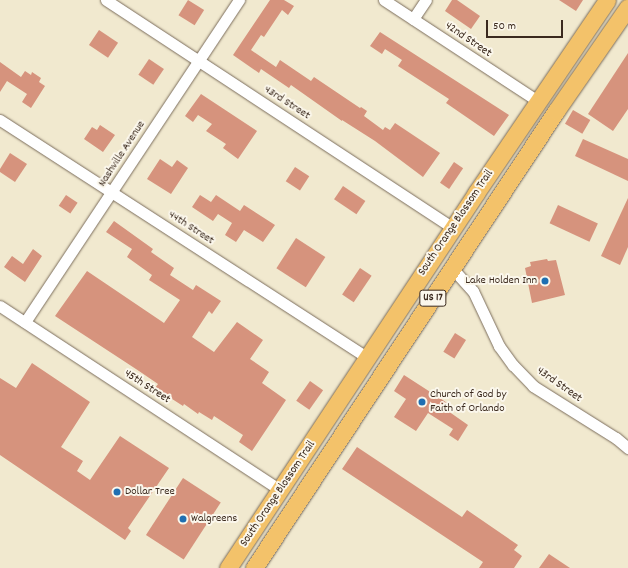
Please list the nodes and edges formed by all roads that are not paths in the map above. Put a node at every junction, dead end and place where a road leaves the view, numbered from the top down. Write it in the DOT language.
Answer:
graph roads {
  1 [pos="106,0"];
  2 [pos="239,0"];
  3 [pos="384,0"];
  4 [pos="426,0"];
  5 [pos="607,0"];
  6 [pos="626,7"];
  7 [pos="413,19"];
  8 [pos="199,61"];
  9 [pos="538,101"];
  10 [pos="0,120"];
  11 [pos="112,192"];
  12 [pos="453,228"];
  13 [pos="452,268"];
  14 [pos="0,306"];
  15 [pos="25,322"];
  16 [pos="368,358"];
  17 [pos="309,447"];
  18 [pos="628,448"];
  19 [pos="280,490"];
  20 [pos="305,490"];
  21 [pos="263,553"];
  22 [pos="228,568"];
  23 [pos="254,568"];
  1 -- 8 [label="street, 43rd Street"];
  2 -- 8 [label="street, Nashville Avenue"];
  3 -- 7 [label="street, 42nd Street"];
  4 -- 7 [label="street"];
  5 -- 9 [label="main road, South Orange Blossom Trail / US 17"];
  6 -- 13 [label="main road, South Orange Blossom Trail / US 17"];
  7 -- 9 [label="street, 42nd Street"];
  8 -- 11 [label="street, Nashville Avenue"];
  8 -- 12 [label="street, 43rd Street"];
  9 -- 12 [label="main road, South Orange Blossom Trail / US 17"];
  10 -- 11 [label="street, 44th Street"];
  11 -- 15 [label="street, Nashville Avenue"];
  11 -- 16 [label="street, 44th Street"];
  12 -- 16 [label="main road, South Orange Blossom Trail / US 17"];
  13 -- 18 [label="street, 43rd Street"];
  13 -- 20 [label="main road, South Orange Blossom Trail / US 17"];
  14 -- 15 [label="street, 45th Street"];
  15 -- 19 [label="street, 45th Street"];
  16 -- 17 [label="main road, South Orange Blossom Trail / US 17"];
  17 -- 19 [label="main road, South Orange Blossom Trail / US 17"];
  17 -- 20 [label="main road"];
  19 -- 21 [label="main road"];
  19 -- 22 [label="main road, South Orange Blossom Trail / US 17"];
  20 -- 21 [label="main road, South Orange Blossom Trail / US 17"];
  21 -- 23 [label="main road, South Orange Blossom Trail / US 17"];
}
